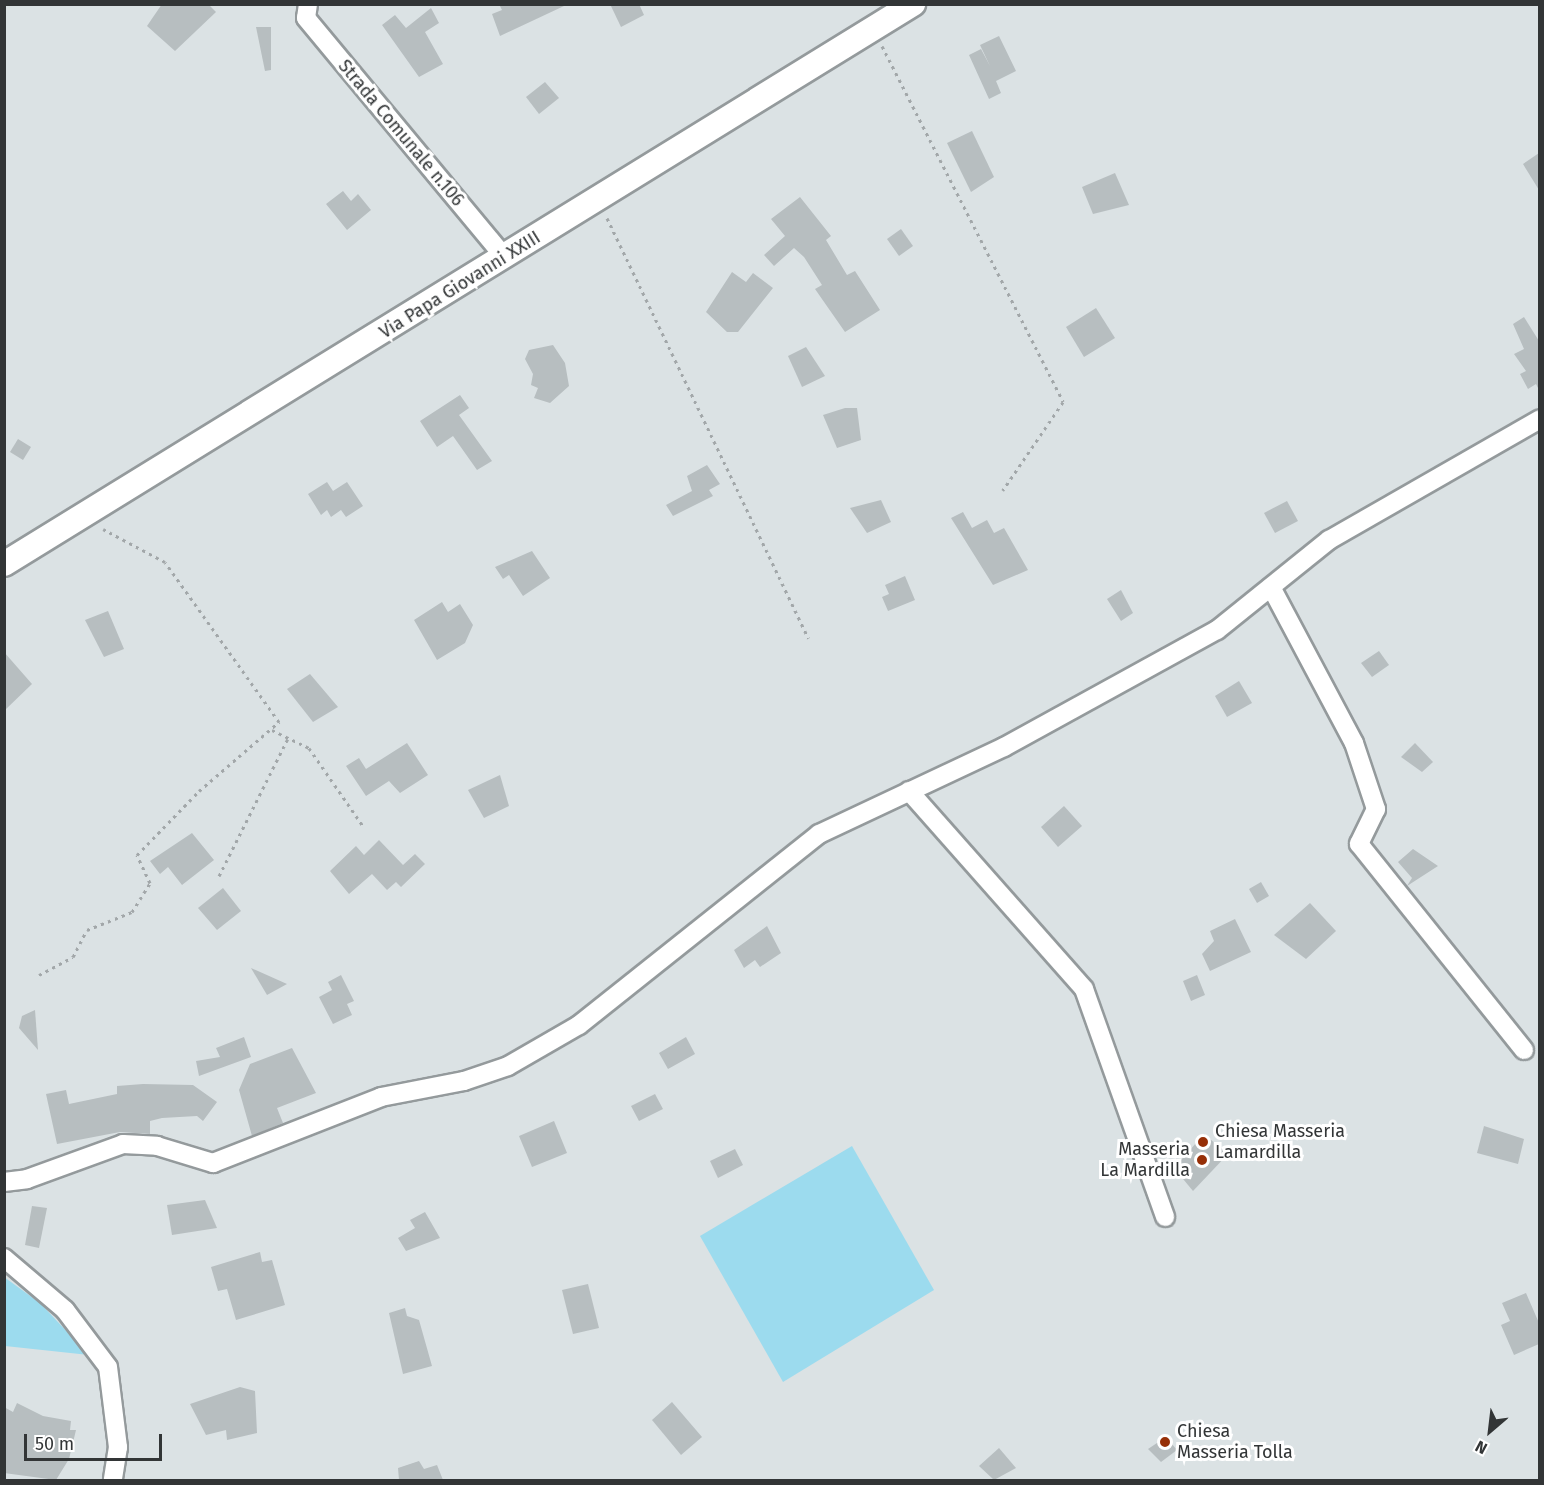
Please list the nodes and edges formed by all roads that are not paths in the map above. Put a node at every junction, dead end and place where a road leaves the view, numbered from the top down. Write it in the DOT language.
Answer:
graph roads {
  1 [pos="308,4"];
  2 [pos="913,4"];
  3 [pos="505,258"];
  4 [pos="1539,419"];
  5 [pos="4,564"];
  6 [pos="1271,587"];
  7 [pos="909,791"];
  8 [pos="1524,1050"];
  9 [pos="4,1182"];
  10 [pos="1165,1217"];
  11 [pos="4,1258"];
  12 [pos="113,1480"];
  1 -- 3 [label="street, Strada Comunale n.106"];
  2 -- 3 [label="main road, Via Papa Giovanni XXIII"];
  3 -- 5 [label="main road, Via Papa Giovanni XXIII"];
  4 -- 6 [label="street"];
  6 -- 7 [label="street"];
  6 -- 8 [label="street"];
  7 -- 9 [label="street"];
  7 -- 10 [label="street"];
  11 -- 12 [label="street"];
}
